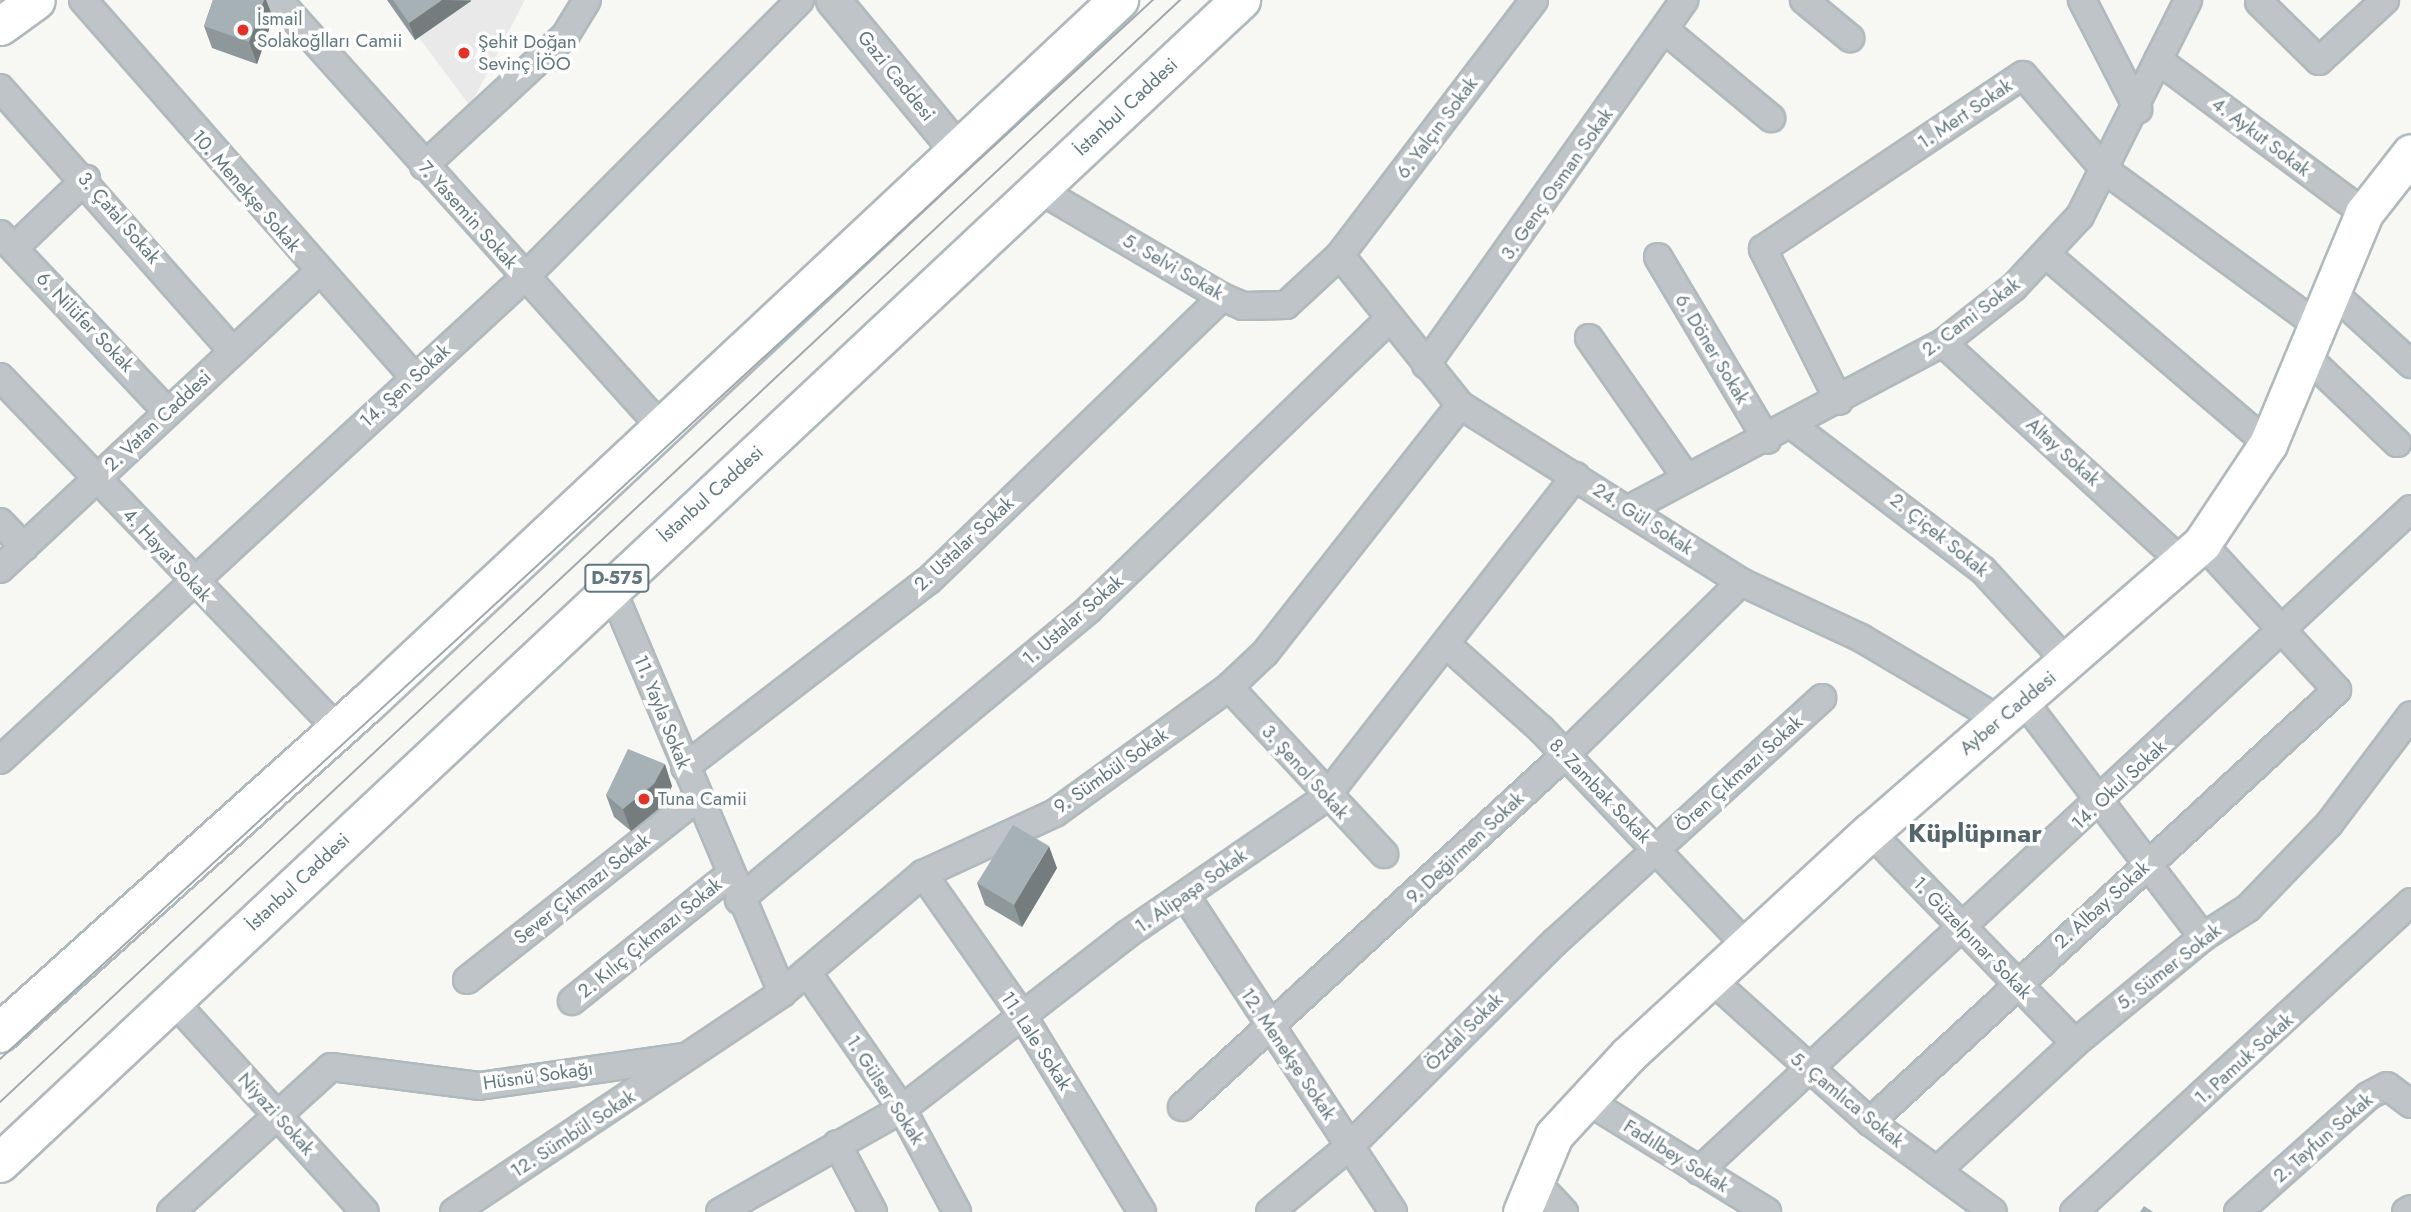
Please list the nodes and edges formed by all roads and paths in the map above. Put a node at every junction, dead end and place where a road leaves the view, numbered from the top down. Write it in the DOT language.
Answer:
graph roads {
  1 [pos="36,0"];
  2 [pos="83,0"];
  3 [pos="278,0"];
  4 [pos="587,0"];
  5 [pos="800,0"];
  6 [pos="833,0"];
  7 [pos="1119,0"];
  8 [pos="1241,0"];
  9 [pos="1534,0"];
  10 [pos="1684,0"];
  11 [pos="1804,0"];
  12 [pos="2081,0"];
  13 [pos="2188,0"];
  14 [pos="2385,0"];
  15 [pos="2259,2"];
  16 [pos="0,26"];
  17 [pos="1664,30"];
  18 [pos="1850,38"];
  19 [pos="2158,60"];
  20 [pos="0,88"];
  21 [pos="2138,109"];
  22 [pos="1771,118"];
  23 [pos="958,151"];
  24 [pos="2408,162"];
  25 [pos="424,166"];
  26 [pos="2106,171"];
  27 [pos="86,179"];
  28 [pos="1038,189"];
  29 [pos="2364,213"];
  30 [pos="7,241"];
  31 [pos="1340,255"];
  32 [pos="2048,256"];
  33 [pos="1658,257"];
  34 [pos="317,273"];
  35 [pos="524,277"];
  36 [pos="2330,290"];
  37 [pos="1222,296"];
  38 [pos="1389,319"];
  39 [pos="1589,338"];
  40 [pos="2310,339"];
  41 [pos="1943,343"];
  42 [pos="233,351"];
  43 [pos="2411,364"];
  44 [pos="1426,365"];
  45 [pos="0,377"];
  46 [pos="414,377"];
  47 [pos="1839,401"];
  48 [pos="1460,405"];
  49 [pos="168,412"];
  50 [pos="1793,426"];
  51 [pos="662,427"];
  52 [pos="1767,440"];
  53 [pos="2397,443"];
  54 [pos="2268,444"];
  55 [pos="1576,476"];
  56 [pos="1686,477"];
  57 [pos="97,479"];
  58 [pos="1629,509"];
  59 [pos="2411,509"];
  60 [pos="0,522"];
  61 [pos="24,547"];
  62 [pos="2192,552"];
  63 [pos="0,569"];
  64 [pos="190,581"];
  65 [pos="1741,582"];
  66 [pos="610,585"];
  67 [pos="2284,630"];
  68 [pos="1447,645"];
  69 [pos="2068,663"];
  70 [pos="1229,687"];
  71 [pos="2337,690"];
  72 [pos="1822,698"];
  73 [pos="2010,710"];
  74 [pos="2411,715"];
  75 [pos="339,730"];
  76 [pos="1566,754"];
  77 [pos="0,760"];
  78 [pos="685,767"];
  79 [pos="1325,798"];
  80 [pos="696,799"];
  81 [pos="2103,800"];
  82 [pos="1870,832"];
  83 [pos="1656,849"];
  84 [pos="1384,854"];
  85 [pos="2150,862"];
  86 [pos="922,874"];
  87 [pos="729,875"];
  88 [pos="1185,895"];
  89 [pos="740,900"];
  90 [pos="2411,902"];
  91 [pos="1962,928"];
  92 [pos="2203,937"];
  93 [pos="1746,945"];
  94 [pos="807,972"];
  95 [pos="1710,978"];
  96 [pos="467,980"];
  97 [pos="2015,984"];
  98 [pos="782,993"];
  99 [pos="572,1001"];
  100 [pos="188,1017"];
  101 [pos="1024,1018"];
  102 [pos="1271,1031"];
  103 [pos="0,1033"];
  104 [pos="2075,1043"];
  105 [pos="692,1056"];
  106 [pos="1806,1069"];
  107 [pos="1586,1100"];
  108 [pos="2411,1104"];
  109 [pos="1182,1107"];
  110 [pos="902,1109"];
  111 [pos="277,1115"];
  112 [pos="1870,1122"];
  113 [pos="837,1144"];
  114 [pos="1351,1145"];
  115 [pos="0,1163"];
  116 [pos="1699,1171"];
  117 [pos="1937,1171"];
  118 [pos="1528,1196"];
  119 [pos="2411,1209"];
  120 [pos="171,1212"];
  121 [pos="365,1212"];
  122 [pos="454,1212"];
  123 [pos="720,1212"];
  124 [pos="873,1212"];
  125 [pos="957,1212"];
  126 [pos="1142,1212"];
  127 [pos="1270,1212"];
  128 [pos="1392,1212"];
  129 [pos="1564,1212"];
  130 [pos="1767,1212"];
  131 [pos="1993,1212"];
  132 [pos="2074,1212"];
  133 [pos="2238,1212"];
  134 [pos="2406,1212"];
  1 -- 16 [label="main road"];
  2 -- 34 [label="street, 10. Menekşe Sokak"];
  3 -- 25 [label="street, 7. Yasemin Sokak"];
  4 -- 25 [label="street"];
  5 -- 35 [label="street, 14. Şen Sokak"];
  6 -- 23 [label="street, Gazi Caddesi"];
  7 -- 23 [label="highway"];
  8 -- 28 [label="highway, İstanbul Caddesi / D-575"];
  9 -- 31 [label="street, 6. Yalçın Sokak"];
  10 -- 17 [label="street, 3. Genç Osman Sokak"];
  11 -- 18 [label="street"];
  12 -- 21 [label="street"];
  13 -- 19 [label="street, 2. Cami Sokak"];
  14 -- 15 [label="street"];
  17 -- 22 [label="street"];
  17 -- 44 [label="street, 3. Genç Osman Sokak"];
  19 -- 21 [label="street, 2. Cami Sokak"];
  19 -- 29 [label="street, 4. Aykut Sokak"];
  20 -- 27 [label="street, 3. Çatal Sokak"];
  21 -- 26 [label="street, 2. Cami Sokak"];
  23 -- 51 [label="highway"];
  24 -- 29 [label="main road, Ayber Caddesi"];
  25 -- 35 [label="street, 7. Yasemin Sokak"];
  26 -- 32 [label="street, 2. Cami Sokak"];
  26 -- 40 [label="street, 1. Mert Sokak"];
  26 -- 47 [label="street, 1. Mert Sokak"];
  27 -- 30 [label="street"];
  27 -- 42 [label="street, 3. Çatal Sokak"];
  28 -- 37 [label="street, 5. Selvi Sokak"];
  28 -- 66 [label="highway, İstanbul Caddesi / D-575"];
  29 -- 36 [label="main road, Ayber Caddesi"];
  30 -- 49 [label="street, 6. Nilüfer Sokak"];
  31 -- 37 [label="street, 5. Selvi Sokak"];
  31 -- 38 [label="street, 24. Gül Sokak"];
  32 -- 41 [label="street, 2. Cami Sokak"];
  32 -- 54 [label="street"];
  33 -- 52 [label="street, 6. Döner Sokak"];
  34 -- 42 [label="street, 2. Vatan Caddesi"];
  34 -- 46 [label="street, 10. Menekşe Sokak"];
  35 -- 46 [label="street, 14. Şen Sokak"];
  35 -- 51 [label="street, 7. Yasemin Sokak"];
  36 -- 40 [label="main road, Ayber Caddesi"];
  36 -- 43 [label="street"];
  37 -- 78 [label="street, 2. Ustalar Sokak"];
  38 -- 44 [label="street, 24. Gül Sokak"];
  38 -- 89 [label="street, 1. Ustalar Sokak"];
  39 -- 56 [label="street"];
  40 -- 53 [label="street, 1. Mert Sokak"];
  40 -- 54 [label="main road, Ayber Caddesi"];
  41 -- 47 [label="street, 2. Cami Sokak"];
  41 -- 62 [label="street, Altay Sokak"];
  42 -- 49 [label="street, 2. Vatan Caddesi"];
  44 -- 48 [label="street, 24. Gül Sokak"];
  45 -- 57 [label="street, 4. Hayat Sokak"];
  46 -- 64 [label="street, 14. Şen Sokak"];
  47 -- 50 [label="street, 2. Cami Sokak"];
  48 -- 55 [label="street, 24. Gül Sokak"];
  48 -- 70 [label="street, 9. Sümbül Sokak"];
  49 -- 57 [label="street, 2. Vatan Caddesi"];
  50 -- 52 [label="street, 2. Cami Sokak"];
  50 -- 69 [label="street, 2. Çiçek Sokak"];
  51 -- 75 [label="highway"];
  52 -- 56 [label="street, 2. Cami Sokak"];
  54 -- 62 [label="main road, Ayber Caddesi"];
  55 -- 58 [label="street, 24. Gül Sokak"];
  55 -- 68 [label="street, 1. Alipaşa Sokak"];
  56 -- 58 [label="street, 2. Cami Sokak"];
  57 -- 61 [label="street, 2. Vatan Caddesi"];
  57 -- 64 [label="street, 4. Hayat Sokak"];
  58 -- 65 [label="street, 24. Gül Sokak"];
  59 -- 67 [label="street, 14. Okul Sokak"];
  60 -- 61 [label="street"];
  61 -- 63 [label="street, 2. Vatan Caddesi"];
  62 -- 67 [label="street, Altay Sokak"];
  62 -- 69 [label="main road, Ayber Caddesi"];
  64 -- 75 [label="street, 4. Hayat Sokak"];
  64 -- 77 [label="street, 14. Şen Sokak"];
  65 -- 73 [label="street, 24. Gül Sokak"];
  65 -- 76 [label="street, 9. Değirmen Sokak"];
  66 -- 78 [label="street, 11. Yayla Sokak"];
  66 -- 115 [label="highway, İstanbul Caddesi / D-575"];
  67 -- 71 [label="street, Altay Sokak"];
  67 -- 81 [label="street, 14. Okul Sokak"];
  68 -- 76 [label="street, 8. Zambak Sokak"];
  68 -- 79 [label="street, 1. Alipaşa Sokak"];
  69 -- 73 [label="main road, Ayber Caddesi"];
  70 -- 79 [label="street, 3. Şenol Sokak"];
  70 -- 86 [label="street, 9. Sümbül Sokak"];
  71 -- 85 [label="street, 2. Albay Sokak"];
  72 -- 83 [label="street, Ören Çıkmazı Sokak"];
  73 -- 81 [label="street"];
  73 -- 82 [label="main road, Ayber Caddesi"];
  74 -- 92 [label="street, 5. Sümer Sokak"];
  75 -- 103 [label="highway"];
  76 -- 83 [label="street, 8. Zambak Sokak"];
  76 -- 102 [label="street, 9. Değirmen Sokak"];
  78 -- 80 [label="street, 11. Yayla Sokak"];
  79 -- 84 [label="street, 3. Şenol Sokak"];
  79 -- 88 [label="street, 1. Alipaşa Sokak"];
  80 -- 87 [label="street, 11. Yayla Sokak"];
  80 -- 96 [label="street, Sever Çıkmazı Sokak"];
  81 -- 85 [label="street"];
  81 -- 91 [label="street, 14. Okul Sokak"];
  82 -- 91 [label="street, 1. Güzelpınar Sokak"];
  82 -- 93 [label="main road, Ayber Caddesi"];
  83 -- 93 [label="street, 8. Zambak Sokak"];
  83 -- 114 [label="street, Özdal Sokak"];
  85 -- 92 [label="street"];
  85 -- 97 [label="street, 2. Albay Sokak"];
  86 -- 94 [label="street, 9. Sümbül Sokak"];
  86 -- 101 [label="street, 11. Lale Sokak"];
  87 -- 89 [label="street, 11. Yayla Sokak"];
  87 -- 99 [label="street, 2. Kılıç Çıkmazı Sokak"];
  88 -- 101 [label="street, 1. Alipaşa Sokak"];
  88 -- 102 [label="street, 12. Menekşe Sokak"];
  89 -- 98 [label="street, 11. Yayla Sokak"];
  90 -- 132 [label="street, 1. Pamuk Sokak"];
  91 -- 97 [label="street, 1. Güzelpınar Sokak"];
  91 -- 106 [label="street, 14. Okul Sokak"];
  92 -- 104 [label="street, 5. Sümer Sokak"];
  93 -- 95 [label="main road, Ayber Caddesi"];
  94 -- 98 [label="street, 9. Sümbül Sokak"];
  94 -- 110 [label="street, 1. Gülser Sokak"];
  95 -- 106 [label="street, 5. Çamlıca Sokak"];
  95 -- 107 [label="main road, Ayber Caddesi"];
  97 -- 104 [label="street, 1. Güzelpınar Sokak"];
  97 -- 112 [label="street, 2. Albay Sokak"];
  98 -- 105 [label="street, 9. Sümbül Sokak"];
  100 -- 111 [label="street, Niyazi Sokak"];
  101 -- 110 [label="street, 1. Alipaşa Sokak"];
  101 -- 126 [label="street, 11. Lale Sokak"];
  102 -- 109 [label="street, 9. Değirmen Sokak"];
  102 -- 114 [label="street, 12. Menekşe Sokak"];
  104 -- 117 [label="street, 5. Sümer Sokak"];
  105 -- 111 [label="street, Hüsnü Sokağı"];
  105 -- 122 [label="street, 12. Sümbül Sokak"];
  106 -- 112 [label="street, 5. Çamlıca Sokak"];
  106 -- 116 [label="street, 14. Okul Sokak"];
  107 -- 116 [label="street, Fadılbey Sokak"];
  107 -- 118 [label="main road, Ayber Caddesi"];
  108 -- 133 [label="street, 2. Tayfun Sokak"];
  110 -- 113 [label="street, 1. Alipaşa Sokak"];
  110 -- 125 [label="street, 1. Gülser Sokak"];
  111 -- 120 [label="street, Hüsnü Sokağı"];
  111 -- 121 [label="street, Niyazi Sokak"];
  112 -- 117 [label="street, 5. Çamlıca Sokak"];
  113 -- 123 [label="street, 1. Alipaşa Sokak"];
  113 -- 124 [label="street"];
  114 -- 127 [label="street, Özdal Sokak"];
  114 -- 128 [label="street, 12. Menekşe Sokak"];
  116 -- 130 [label="street, Fadılbey Sokak"];
  117 -- 131 [label="street, 5. Çamlıca Sokak"];
  118 -- 129 [label="street"];
  119 -- 134 [label="street"];
}
